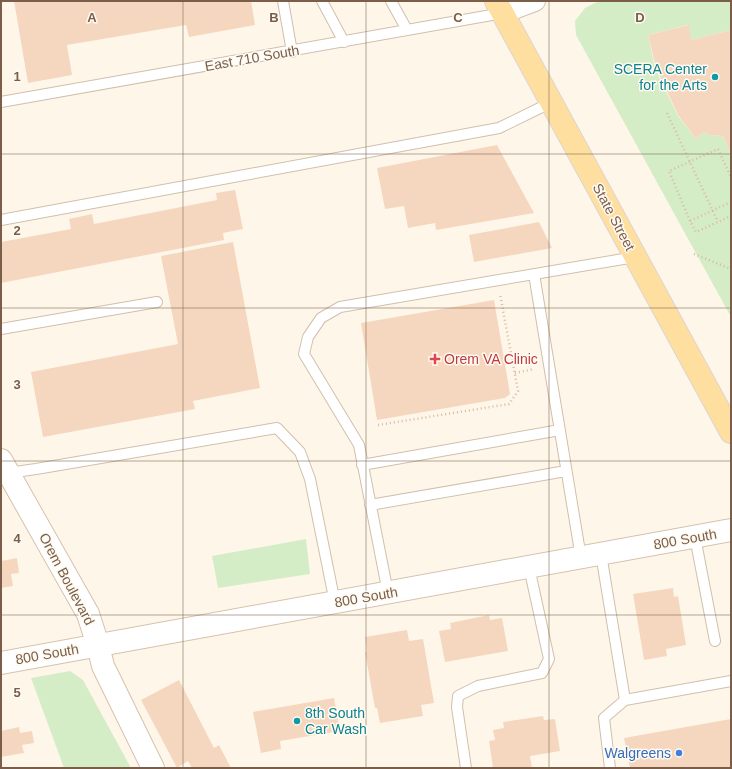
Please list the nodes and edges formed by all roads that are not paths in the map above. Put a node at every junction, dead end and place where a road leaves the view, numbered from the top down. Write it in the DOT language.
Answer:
graph roads {
  1 [pos="283,1"];
  2 [pos="322,1"];
  3 [pos="391,1"];
  4 [pos="535,1"];
  5 [pos="500,7"];
  6 [pos="407,30"];
  7 [pos="344,42"];
  8 [pos="292,52"];
  9 [pos="1,102"];
  10 [pos="552,102"];
  11 [pos="1,220"];
  12 [pos="635,256"];
  13 [pos="534,274"];
  14 [pos="157,302"];
  15 [pos="1,329"];
  16 [pos="560,430"];
  17 [pos="731,432"];
  18 [pos="362,465"];
  19 [pos="5,466"];
  20 [pos="566,472"];
  21 [pos="370,505"];
  22 [pos="731,530"];
  23 [pos="695,537"];
  24 [pos="591,556"];
  25 [pos="529,567"];
  26 [pos="388,593"];
  27 [pos="335,603"];
  28 [pos="714,641"];
  29 [pos="98,645"];
  30 [pos="1,663"];
  31 [pos="731,681"];
  32 [pos="625,700"];
  33 [pos="153,768"];
  34 [pos="466,768"];
  35 [pos="610,768"];
  1 -- 8 [label="lane"];
  2 -- 7 [label="lane"];
  3 -- 6 [label="lane"];
  4 -- 5 [label="street"];
  5 -- 6 [label="lane, East 710 South"];
  5 -- 10 [label="main road, State Street"];
  6 -- 7 [label="lane, East 710 South"];
  7 -- 8 [label="lane, East 710 South"];
  8 -- 9 [label="lane, East 710 South"];
  10 -- 11 [label="lane"];
  10 -- 12 [label="main road, State Street"];
  12 -- 13 [label="lane"];
  12 -- 17 [label="main road, State Street"];
  13 -- 16 [label="lane"];
  13 -- 18 [label="lane"];
  14 -- 15 [label="lane"];
  16 -- 18 [label="lane"];
  16 -- 20 [label="lane"];
  18 -- 21 [label="lane"];
  19 -- 27 [label="lane"];
  19 -- 29 [label="main road, Orem Boulevard"];
  20 -- 21 [label="lane"];
  20 -- 24 [label="lane"];
  21 -- 26 [label="lane"];
  22 -- 23 [label="main road, 800 South"];
  23 -- 24 [label="main road, 800 South"];
  23 -- 28 [label="lane"];
  24 -- 25 [label="main road, 800 South"];
  24 -- 32 [label="lane"];
  25 -- 26 [label="main road, 800 South"];
  25 -- 34 [label="lane"];
  26 -- 27 [label="main road, 800 South"];
  27 -- 29 [label="main road, 800 South"];
  29 -- 30 [label="main road, 800 South"];
  29 -- 33 [label="main road, Orem Boulevard"];
  31 -- 32 [label="lane"];
  32 -- 35 [label="lane"];
}
